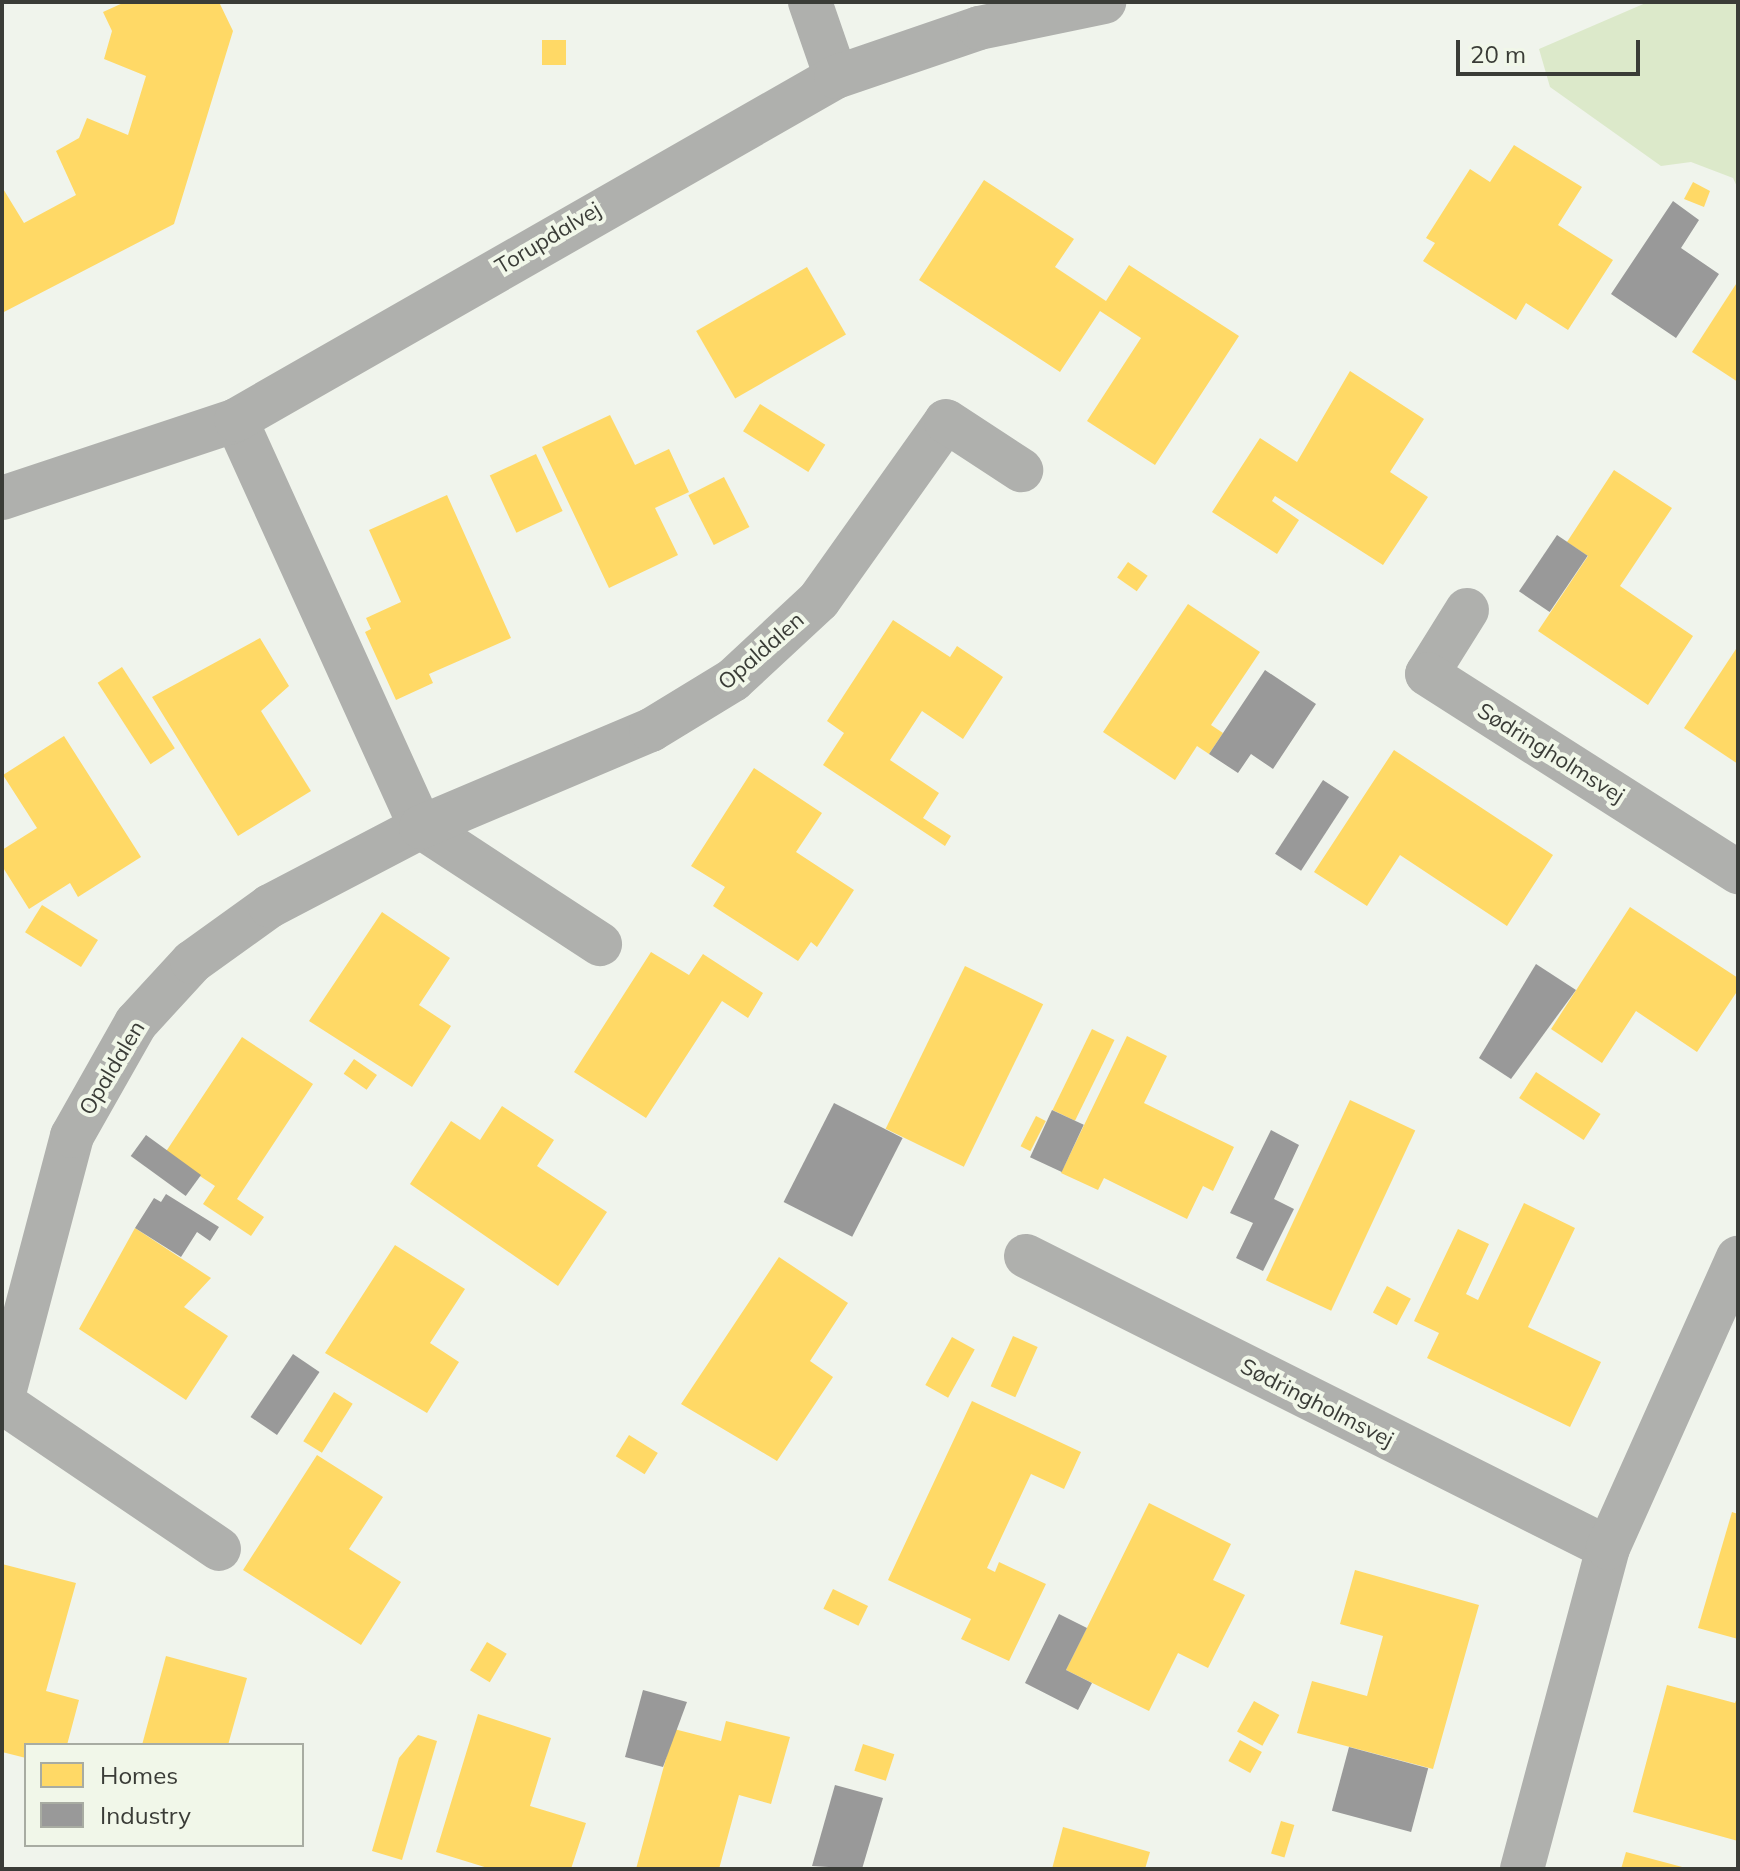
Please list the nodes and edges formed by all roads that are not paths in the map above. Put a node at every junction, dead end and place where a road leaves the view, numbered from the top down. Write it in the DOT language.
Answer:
graph roads {
  1 [pos="810,2"];
  2 [pos="1104,2"];
  3 [pos="836,77"];
  4 [pos="236,420"];
  5 [pos="1021,470"];
  6 [pos="2,498"];
  7 [pos="1467,610"];
  8 [pos="421,827"];
  9 [pos="1738,872"];
  10 [pos="600,944"];
  11 [pos="1026,1256"];
  12 [pos="1738,1258"];
  13 [pos="2,1401"];
  14 [pos="1608,1548"];
  15 [pos="219,1549"];
  16 [pos="1522,1869"];
  1 -- 3 [label="street"];
  2 -- 3 [label="street, Torupdalvej"];
  3 -- 4 [label="street, Torupdalvej"];
  4 -- 6 [label="street, Torupdalvej"];
  4 -- 8 [label="street"];
  5 -- 8 [label="street, Opaldalen"];
  7 -- 9 [label="street, Sødringholmsvej"];
  8 -- 10 [label="street"];
  8 -- 13 [label="street, Opaldalen"];
  11 -- 14 [label="street, Sødringholmsvej"];
  12 -- 14 [label="street"];
  13 -- 15 [label="street, Opaldalen"];
  14 -- 16 [label="street"];
}
